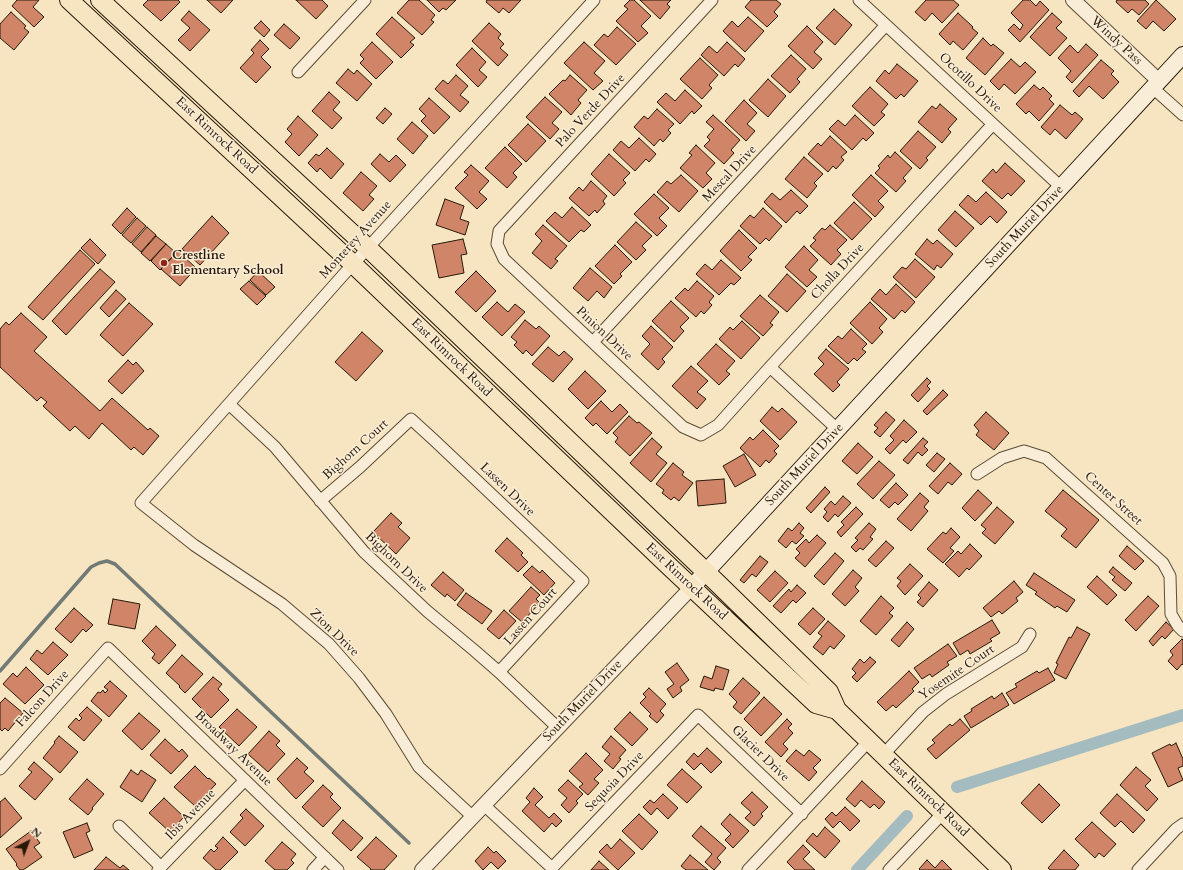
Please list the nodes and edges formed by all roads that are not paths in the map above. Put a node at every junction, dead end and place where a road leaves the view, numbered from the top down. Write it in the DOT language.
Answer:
graph roads {
  1 [pos="69,0"];
  2 [pos="100,0"];
  3 [pos="365,0"];
  4 [pos="712,0"];
  5 [pos="858,0"];
  6 [pos="1073,0"];
  7 [pos="590,2"];
  8 [pos="886,25"];
  9 [pos="1183,55"];
  10 [pos="298,72"];
  11 [pos="1156,84"];
  12 [pos="1183,115"];
  13 [pos="994,124"];
  14 [pos="1061,187"];
  15 [pos="497,244"];
  16 [pos="368,248"];
  17 [pos="353,264"];
  18 [pos="593,342"];
  19 [pos="770,367"];
  20 [pos="229,404"];
  21 [pos="411,419"];
  22 [pos="838,429"];
  23 [pos="701,435"];
  24 [pos="977,474"];
  25 [pos="320,501"];
  26 [pos="142,503"];
  27 [pos="706,572"];
  28 [pos="582,581"];
  29 [pos="692,587"];
  30 [pos="1183,631"];
  31 [pos="1030,634"];
  32 [pos="108,648"];
  33 [pos="499,672"];
  34 [pos="837,710"];
  35 [pos="698,715"];
  36 [pos="558,728"];
  37 [pos="869,741"];
  38 [pos="883,755"];
  39 [pos="0,769"];
  40 [pos="244,780"];
  41 [pos="484,805"];
  42 [pos="943,813"];
  43 [pos="802,814"];
  44 [pos="473,817"];
  45 [pos="1183,824"];
  46 [pos="119,826"];
  47 [pos="325,857"];
  48 [pos="160,868"];
  49 [pos="313,870"];
  50 [pos="338,870"];
  51 [pos="422,870"];
  52 [pos="748,870"];
  53 [pos="889,870"];
  54 [pos="1002,870"];
  55 [pos="1138,870"];
  1 -- 17 [label="main road, East Rimrock Road"];
  2 -- 16 [label="main road, East Rimrock Road"];
  3 -- 10 [label="street"];
  4 -- 15 [label="street, Palo Verde Drive"];
  5 -- 8 [label="street, Ocotillo Drive"];
  6 -- 11 [label="street, Windy Pass"];
  7 -- 16 [label="street, Monterey Avenue"];
  8 -- 13 [label="street, Ocotillo Drive"];
  8 -- 18 [label="street, Mescal Drive"];
  9 -- 11 [label="main road, South Muriel Drive"];
  11 -- 12 [label="street, Windy Pass"];
  11 -- 14 [label="main road, South Muriel Drive"];
  13 -- 14 [label="street, Ocotillo Drive"];
  13 -- 19 [label="street, Cholla Drive"];
  14 -- 22 [label="main road, South Muriel Drive"];
  15 -- 18 [label="street, Pinion Drive"];
  16 -- 17 [label="street, Monterey Avenue"];
  16 -- 27 [label="main road, East Rimrock Road"];
  17 -- 20 [label="street, Monterey Avenue"];
  17 -- 29 [label="main road, East Rimrock Road"];
  18 -- 23 [label="street, Pinion Drive"];
  19 -- 22 [label="street"];
  19 -- 23 [label="street, Cholla Drive"];
  20 -- 25 [label="street, Bighorn Drive"];
  20 -- 26 [label="street, Monterey Avenue"];
  21 -- 25 [label="street, Bighorn Court"];
  21 -- 28 [label="street, Lassen Drive"];
  22 -- 27 [label="main road, South Muriel Drive"];
  24 -- 30 [label="street, Center Street"];
  25 -- 33 [label="street, Bighorn Drive"];
  26 -- 44 [label="street, Zion Drive"];
  27 -- 29 [label="main road, South Muriel Drive"];
  27 -- 34 [label="main road, East Rimrock Road"];
  28 -- 33 [label="street, Lassen Court"];
  29 -- 34 [label="main road, East Rimrock Road"];
  29 -- 36 [label="street, South Muriel Drive"];
  31 -- 38 [label="street, Yosemite Court"];
  32 -- 39 [label="street, Falcon Drive"];
  32 -- 40 [label="street, Broadway Avenue"];
  33 -- 36 [label="street, Bighorn Drive"];
  34 -- 37 [label="main road, East Rimrock Road"];
  35 -- 41 [label="street, Sequoia Drive"];
  35 -- 43 [label="street, Glacier Drive"];
  36 -- 41 [label="street, South Muriel Drive"];
  37 -- 38 [label="main road, East Rimrock Road"];
  37 -- 43 [label="street"];
  38 -- 42 [label="main road, East Rimrock Road"];
  40 -- 47 [label="street, Broadway Avenue"];
  40 -- 48 [label="street, Ibis Avenue"];
  41 -- 44 [label="street, South Muriel Drive"];
  42 -- 53 [label="street"];
  42 -- 54 [label="main road, East Rimrock Road"];
  43 -- 52 [label="street"];
  44 -- 51 [label="street, South Muriel Drive"];
  45 -- 55 [label="street"];
  46 -- 48 [label="street"];
  47 -- 49 [label="street"];
  47 -- 50 [label="street, Broadway Avenue"];
}
